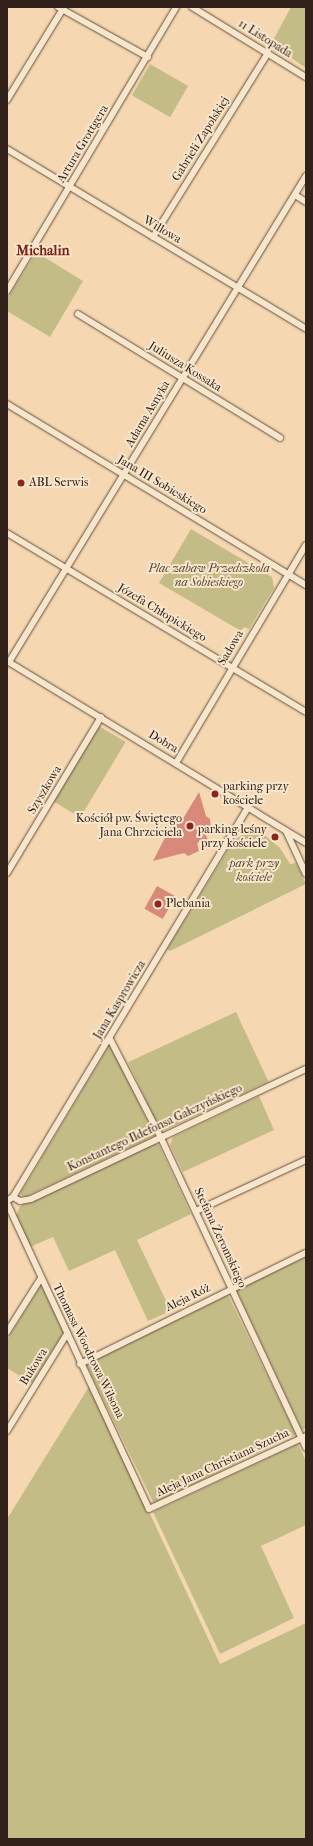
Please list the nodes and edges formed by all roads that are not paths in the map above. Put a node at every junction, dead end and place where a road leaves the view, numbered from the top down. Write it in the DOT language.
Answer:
graph roads {
  1 [pos="176,7"];
  2 [pos="192,7"];
  3 [pos="62,8"];
  4 [pos="268,53"];
  5 [pos="148,57"];
  6 [pos="306,77"];
  7 [pos="7,100"];
  8 [pos="7,149"];
  9 [pos="306,176"];
  10 [pos="70,187"];
  11 [pos="295,195"];
  12 [pos="306,202"];
  13 [pos="153,237"];
  14 [pos="238,288"];
  15 [pos="7,291"];
  16 [pos="78,314"];
  17 [pos="306,329"];
  18 [pos="182,379"];
  19 [pos="7,404"];
  20 [pos="280,438"];
  21 [pos="124,475"];
  22 [pos="7,533"];
  23 [pos="306,545"];
  24 [pos="65,568"];
  25 [pos="289,574"];
  26 [pos="306,585"];
  27 [pos="8,662"];
  28 [pos="232,667"];
  29 [pos="306,712"];
  30 [pos="101,717"];
  31 [pos="176,763"];
  32 [pos="248,807"];
  33 [pos="286,831"];
  34 [pos="306,843"];
  35 [pos="7,873"];
  36 [pos="306,874"];
  37 [pos="110,1039"];
  38 [pos="306,1069"];
  39 [pos="161,1138"];
  40 [pos="306,1160"];
  41 [pos="13,1197"];
  42 [pos="7,1202"];
  43 [pos="196,1212"];
  44 [pos="306,1253"];
  45 [pos="40,1278"];
  46 [pos="232,1288"];
  47 [pos="7,1332"];
  48 [pos="67,1334"];
  49 [pos="80,1364"];
  50 [pos="7,1431"];
  51 [pos="304,1437"];
  52 [pos="306,1448"];
  53 [pos="149,1509"];
  1 -- 5 [label="street, Artura Grottgera"];
  2 -- 4 [label="street, 11 Listopada"];
  3 -- 5 [label="street"];
  3 -- 7 [label="street"];
  4 -- 6 [label="street, 11 Listopada"];
  4 -- 13 [label="street, Gabrieli Zapolskiej"];
  5 -- 10 [label="street, Artura Grottgera"];
  8 -- 10 [label="street, Willowa"];
  9 -- 11 [label="street, Adama Asnyka"];
  10 -- 13 [label="street, Willowa"];
  10 -- 15 [label="street, Artura Grottgera"];
  11 -- 12 [label="street"];
  11 -- 14 [label="street, Adama Asnyka"];
  13 -- 14 [label="street, Willowa"];
  14 -- 17 [label="street, Willowa"];
  14 -- 18 [label="street, Adama Asnyka"];
  16 -- 18 [label="street, Juliusza Kossaka"];
  18 -- 20 [label="street, Juliusza Kossaka"];
  18 -- 21 [label="street, Adama Asnyka"];
  19 -- 21 [label="street, Jana III Sobieskiego"];
  21 -- 24 [label="street, Adama Asnyka"];
  21 -- 25 [label="street, Jana III Sobieskiego"];
  22 -- 24 [label="street, Józefa Chłopickiego"];
  23 -- 25 [label="street, Sadowa"];
  24 -- 27 [label="street, Adama Asnyka"];
  24 -- 28 [label="street, Józefa Chłopickiego"];
  25 -- 26 [label="street, Jana III Sobieskiego"];
  25 -- 28 [label="street, Sadowa"];
  27 -- 30 [label="street, Dobra"];
  28 -- 29 [label="street, Józefa Chłopickiego"];
  28 -- 31 [label="street, Sadowa"];
  30 -- 31 [label="street, Dobra"];
  30 -- 35 [label="street, Szyszkowa"];
  31 -- 32 [label="street, Dobra"];
  32 -- 33 [label="street, Dobra"];
  32 -- 37 [label="street, Jana Kasprowicza"];
  33 -- 34 [label="street, Dobra"];
  33 -- 36 [label="street"];
  37 -- 39 [label="street, Stefana Żeromskiego"];
  37 -- 41 [label="street, Jana Kasprowicza"];
  38 -- 39 [label="street, Konstantego Ildefonsa Gałczyńskiego"];
  39 -- 41 [label="street, Konstantego Ildefonsa Gałczyńskiego"];
  39 -- 43 [label="street, Stefana Żeromskiego"];
  40 -- 43 [label="street"];
  41 -- 42 [label="street, Jana Kasprowicza"];
  42 -- 45 [label="street, Thomasa Woodrowa Wilsona"];
  43 -- 46 [label="street, Stefana Żeromskiego"];
  44 -- 46 [label="street, Aleja Róż"];
  45 -- 47 [label="street"];
  45 -- 48 [label="street, Thomasa Woodrowa Wilsona"];
  46 -- 49 [label="street, Aleja Róż"];
  46 -- 51 [label="street, Stefana Żeromskiego"];
  48 -- 49 [label="street, Thomasa Woodrowa Wilsona"];
  48 -- 50 [label="street, Bukowa"];
  49 -- 53 [label="street, Thomasa Woodrowa Wilsona"];
  51 -- 52 [label="street, Stefana Żeromskiego"];
  51 -- 53 [label="street, Aleja Jana Christiana Szucha"];
}
